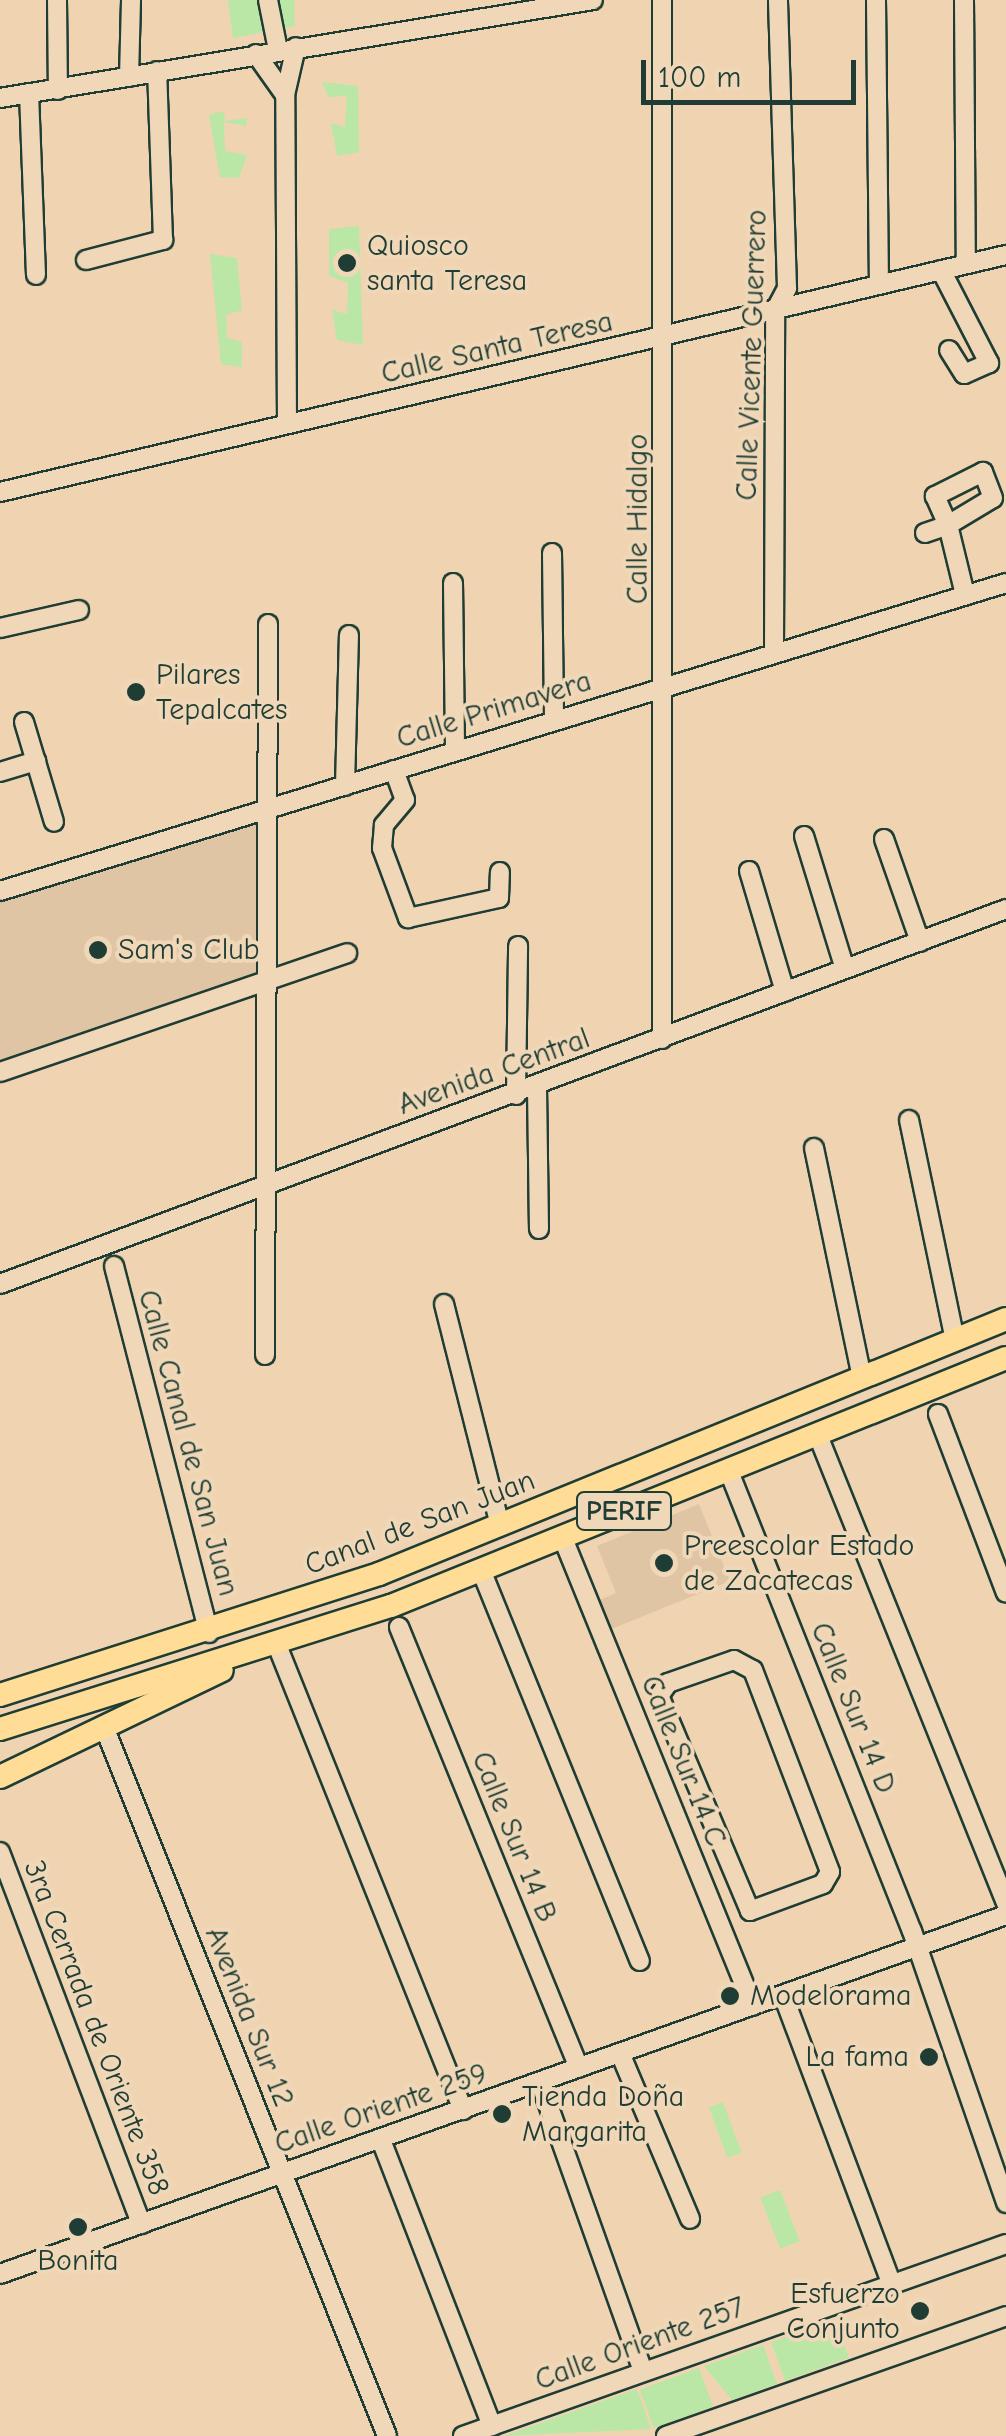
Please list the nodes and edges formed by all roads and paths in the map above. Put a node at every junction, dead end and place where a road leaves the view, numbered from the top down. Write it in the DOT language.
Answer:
graph roads {
  1 [pos="57,0"];
  2 [pos="130,0"];
  3 [pos="268,0"];
  4 [pos="592,0"];
  5 [pos="662,0"];
  6 [pos="778,0"];
  7 [pos="876,0"];
  8 [pos="964,0"];
  9 [pos="287,48"];
  10 [pos="256,54"];
  11 [pos="157,72"];
  12 [pos="129,76"];
  13 [pos="58,90"];
  14 [pos="29,93"];
  15 [pos="284,96"];
  16 [pos="0,98"];
  17 [pos="1006,256"];
  18 [pos="86,260"];
  19 [pos="966,264"];
  20 [pos="941,270"];
  21 [pos="36,276"];
  22 [pos="879,284"];
  23 [pos="774,311"];
  24 [pos="666,337"];
  25 [pos="949,350"];
  26 [pos="287,424"];
  27 [pos="0,492"];
  28 [pos="925,533"];
  29 [pos="552,554"];
  30 [pos="1006,583"];
  31 [pos="454,584"];
  32 [pos="965,594"];
  33 [pos="79,610"];
  34 [pos="268,624"];
  35 [pos="0,628"];
  36 [pos="349,636"];
  37 [pos="774,651"];
  38 [pos="664,686"];
  39 [pos="554,718"];
  40 [pos="24,722"];
  41 [pos="455,749"];
  42 [pos="36,761"];
  43 [pos="394,770"];
  44 [pos="0,772"];
  45 [pos="345,786"];
  46 [pos="268,809"];
  47 [pos="54,822"];
  48 [pos="804,836"];
  49 [pos="884,839"];
  50 [pos="750,870"];
  51 [pos="500,872"];
  52 [pos="0,891"];
  53 [pos="1006,909"];
  54 [pos="920,942"];
  55 [pos="518,946"];
  56 [pos="348,953"];
  57 [pos="845,969"];
  58 [pos="267,983"];
  59 [pos="785,992"];
  60 [pos="662,1038"];
  61 [pos="0,1072"];
  62 [pos="537,1088"];
  63 [pos="516,1095"];
  64 [pos="909,1120"];
  65 [pos="814,1148"];
  66 [pos="267,1184"];
  67 [pos="538,1229"];
  68 [pos="114,1266"];
  69 [pos="0,1284"];
  70 [pos="444,1304"];
  71 [pos="1006,1319"];
  72 [pos="955,1340"];
  73 [pos="265,1355"];
  74 [pos="1006,1358"];
  75 [pos="862,1378"];
  76 [pos="938,1414"];
  77 [pos="817,1434"];
  78 [pos="732,1478"];
  79 [pos="500,1526"];
  80 [pos="562,1536"];
  81 [pos="481,1570"];
  82 [pos="1006,1593"];
  83 [pos="399,1627"];
  84 [pos="209,1633"];
  85 [pos="277,1645"];
  86 [pos="241,1658"];
  87 [pos="73,1676"];
  88 [pos="0,1695"];
  89 [pos="0,1712"];
  90 [pos="0,1729"];
  91 [pos="105,1729"];
  92 [pos="0,1777"];
  93 [pos="690,1782"];
  94 [pos="664,1790"];
  95 [pos="0,1852"];
  96 [pos="1006,1903"];
  97 [pos="1006,1916"];
  98 [pos="912,1949"];
  99 [pos="640,1961"];
  100 [pos="784,1995"];
  101 [pos="753,2006"];
  102 [pos="620,2053"];
  103 [pos="580,2068"];
  104 [pos="540,2082"];
  105 [pos="463,2110"];
  106 [pos="381,2140"];
  107 [pos="284,2172"];
  108 [pos="1006,2204"];
  109 [pos="690,2219"];
  110 [pos="142,2224"];
  111 [pos="1006,2244"];
  112 [pos="0,2274"];
  113 [pos="892,2284"];
  114 [pos="1006,2316"];
  115 [pos="643,2371"];
  116 [pos="492,2426"];
  117 [pos="387,2436"];
  118 [pos="462,2436"];
  119 [pos="666,2436"];
  1 -- 13 [label="street"];
  2 -- 12 [label="street"];
  3 -- 9 [label="street"];
  4 -- 9 [label="street"];
  5 -- 24 [label="street, Calle Hidalgo"];
  6 -- 23 [label="street, Calle Vicente Guerrero"];
  7 -- 22 [label="street"];
  8 -- 19 [label="street"];
  9 -- 10 [label="street"];
  9 -- 15 [label="street"];
  10 -- 11 [label="street"];
  10 -- 15 [label="street"];
  11 -- 12 [label="street"];
  11 -- 18 [label="street"];
  12 -- 13 [label="street"];
  13 -- 14 [label="street"];
  14 -- 16 [label="street"];
  14 -- 21 [label="street"];
  15 -- 26 [label="street"];
  17 -- 19 [label="street, Calle Santa Teresa"];
  19 -- 20 [label="street, Calle Santa Teresa"];
  20 -- 22 [label="street, Calle Santa Teresa"];
  20 -- 25 [label="street"];
  22 -- 23 [label="street, Calle Santa Teresa"];
  23 -- 24 [label="street, Calle Santa Teresa"];
  23 -- 37 [label="street, Calle Vicente Guerrero"];
  24 -- 26 [label="street, Calle Santa Teresa"];
  24 -- 38 [label="street, Calle Hidalgo"];
  26 -- 27 [label="street, Calle Santa Teresa"];
  28 -- 32 [label="street"];
  29 -- 39 [label="street"];
  30 -- 32 [label="street, Calle Primavera"];
  31 -- 41 [label="street"];
  32 -- 37 [label="street, Calle Primavera"];
  33 -- 35 [label="street"];
  34 -- 46 [label="street"];
  36 -- 45 [label="street"];
  37 -- 38 [label="street, Calle Primavera"];
  38 -- 39 [label="street, Calle Primavera"];
  38 -- 60 [label="street, Calle Hidalgo"];
  39 -- 41 [label="street, Calle Primavera"];
  40 -- 42 [label="street"];
  41 -- 43 [label="street, Calle Primavera"];
  42 -- 44 [label="street"];
  42 -- 47 [label="street"];
  43 -- 45 [label="street, Calle Primavera"];
  43 -- 51 [label="street"];
  45 -- 46 [label="street, Calle Primavera"];
  46 -- 52 [label="street, Calle Primavera"];
  46 -- 58 [label="street"];
  48 -- 57 [label="street"];
  49 -- 54 [label="street"];
  50 -- 59 [label="street"];
  53 -- 54 [label="street, Avenida Central"];
  54 -- 57 [label="street, Avenida Central"];
  55 -- 63 [label="street"];
  56 -- 58 [label="street"];
  57 -- 59 [label="street, Avenida Central"];
  58 -- 61 [label="street"];
  58 -- 66 [label="street"];
  59 -- 60 [label="street, Avenida Central"];
  60 -- 62 [label="street, Avenida Central"];
  62 -- 63 [label="street, Avenida Central"];
  62 -- 67 [label="street"];
  63 -- 66 [label="street, Avenida Central"];
  64 -- 72 [label="street"];
  65 -- 75 [label="street"];
  66 -- 69 [label="street, Avenida Central"];
  66 -- 73 [label="street"];
  68 -- 84 [label="street, Calle Canal de San Juan"];
  70 -- 79 [label="street"];
  71 -- 72 [label="main road, Canal de San Juan / PERIF"];
  72 -- 75 [label="main road, Canal de San Juan / PERIF"];
  74 -- 77 [label="main road, PERIF"];
  75 -- 79 [label="main road, Canal de San Juan / PERIF"];
  76 -- 82 [label="street"];
  77 -- 78 [label="main road, PERIF"];
  77 -- 96 [label="street"];
  78 -- 80 [label="main road, PERIF"];
  78 -- 98 [label="street, Calle Sur 14 D"];
  79 -- 84 [label="main road, Canal de San Juan / PERIF"];
  80 -- 81 [label="main road, PERIF"];
  80 -- 94 [label="street, Calle Sur 14 C"];
  81 -- 85 [label="main road, PERIF"];
  81 -- 99 [label="street"];
  83 -- 103 [label="street, Calle Sur 14 B"];
  84 -- 87 [label="main road, Canal de San Juan / PERIF"];
  85 -- 86 [label="main road, PERIF"];
  85 -- 105 [label="street"];
  86 -- 90 [label="main road, PERIF"];
  86 -- 91 [label="main road"];
  87 -- 88 [label="main road, Canal de San Juan"];
  87 -- 89 [label="main road, Canal de San Juan / PERIF"];
  91 -- 92 [label="main road"];
  91 -- 107 [label="street, Avenida Sur 12"];
  93 -- 93 [label="street"];
  93 -- 94 [label="street"];
  94 -- 101 [label="street, Calle Sur 14 C"];
  95 -- 110 [label="street, 3ra Cerrada de Oriente 358"];
  97 -- 98 [label="street, Calle Oriente 259"];
  98 -- 100 [label="street, Calle Oriente 259"];
  98 -- 108 [label="street, Calle Sur 14 D"];
  100 -- 101 [label="street, Calle Oriente 259"];
  100 -- 113 [label="street"];
  101 -- 102 [label="street, Calle Oriente 259"];
  102 -- 103 [label="street, Calle Oriente 259"];
  102 -- 109 [label="street"];
  103 -- 104 [label="street, Calle Oriente 259"];
  104 -- 105 [label="street, Calle Oriente 259"];
  104 -- 115 [label="street"];
  105 -- 106 [label="street, Calle Oriente 259"];
  106 -- 107 [label="street, Calle Oriente 259"];
  106 -- 116 [label="street"];
  107 -- 110 [label="street, Calle Oriente 259"];
  107 -- 117 [label="street, Avenida Sur 12"];
  110 -- 112 [label="street, Calle Oriente 259"];
  111 -- 113 [label="street, Calle Oriente 257"];
  113 -- 115 [label="street, Calle Oriente 257"];
  114 -- 119 [label="street"];
  115 -- 116 [label="street, Calle Oriente 257"];
  116 -- 118 [label="street, Calle Oriente 257"];
}
